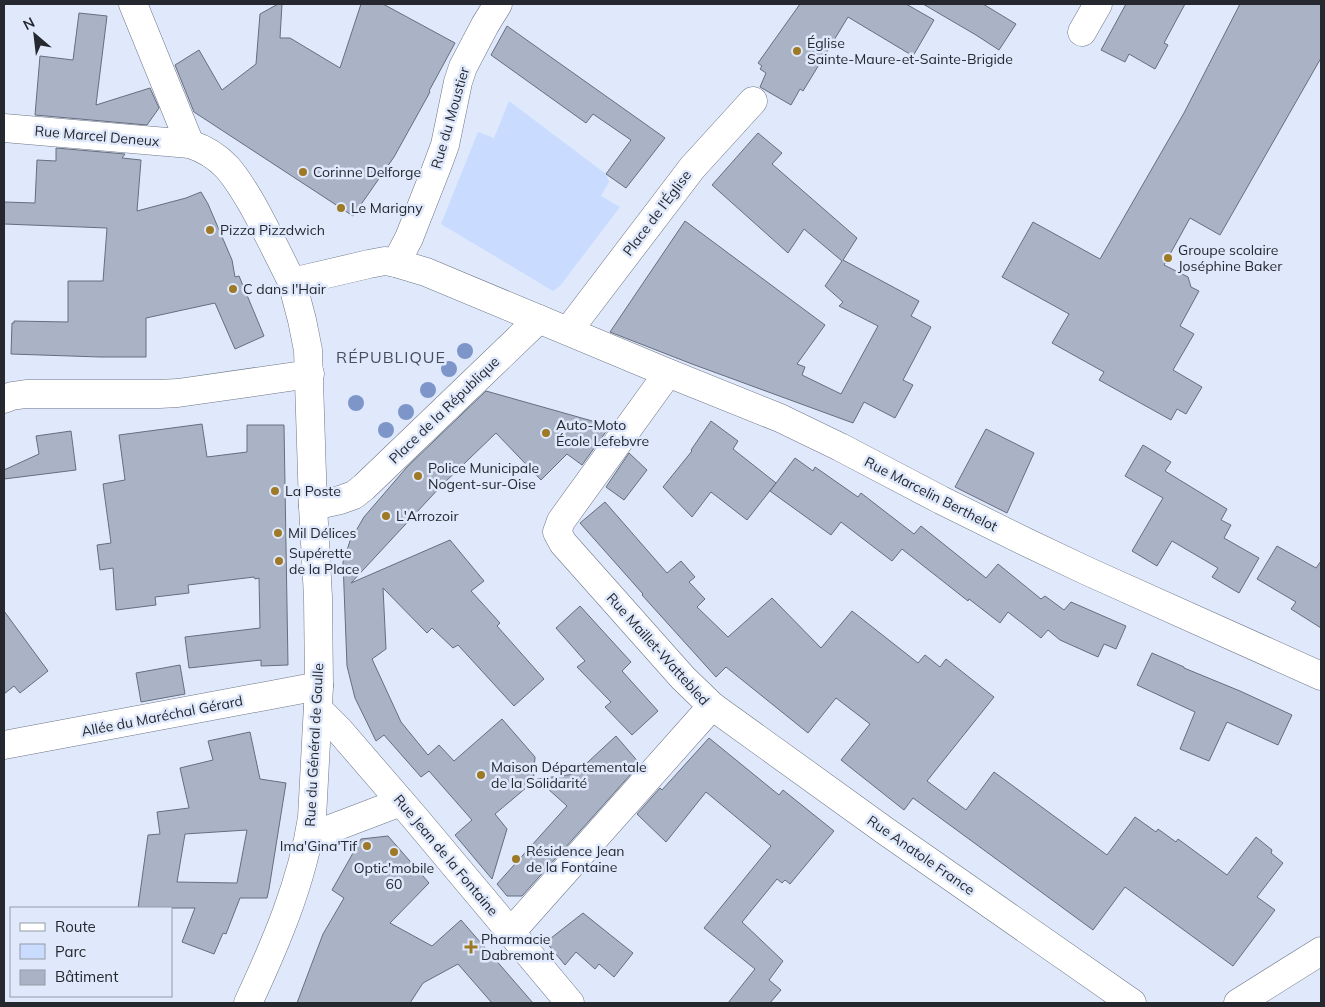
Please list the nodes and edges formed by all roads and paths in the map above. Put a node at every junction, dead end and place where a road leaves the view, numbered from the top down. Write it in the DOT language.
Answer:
graph roads {
  1 [pos="133,4"];
  2 [pos="498,4"];
  3 [pos="1098,4"];
  4 [pos="1082,32"];
  5 [pos="753,100"];
  6 [pos="4,128"];
  7 [pos="190,144"];
  8 [pos="396,263"];
  9 [pos="292,282"];
  10 [pos="538,319"];
  11 [pos="568,331"];
  12 [pos="668,373"];
  13 [pos="310,374"];
  14 [pos="4,399"];
  15 [pos="313,506"];
  16 [pos="1321,676"];
  17 [pos="319,698"];
  18 [pos="712,706"];
  19 [pos="4,745"];
  20 [pos="401,802"];
  21 [pos="309,837"];
  22 [pos="510,932"];
  23 [pos="1321,951"];
  24 [pos="248,1003"];
  25 [pos="570,1003"];
  26 [pos="1132,1003"];
  27 [pos="1238,1003"];
  1 -- 7 [label="street"];
  2 -- 8 [label="street, Rue du Moustier"];
  3 -- 4 [label="street"];
  5 -- 11 [label="street, Place de l'Église"];
  6 -- 7 [label="street, Rue Marcel Deneux"];
  7 -- 9 [label="street"];
  8 -- 9 [label="street"];
  8 -- 10 [label="street"];
  9 -- 13 [label="street"];
  10 -- 11 [label="street, Rue Marcelin Berthelot"];
  10 -- 15 [label="street, Place de la République"];
  11 -- 12 [label="street, Rue Marcelin Berthelot"];
  12 -- 16 [label="street, Rue Marcelin Berthelot"];
  12 -- 18 [label="street, Rue Maillet-Wattebled"];
  13 -- 14 [label="street"];
  13 -- 15 [label="street"];
  15 -- 17 [label="street, Rue du Général de Gaulle"];
  17 -- 19 [label="street, Allée du Maréchal Gérard"];
  17 -- 20 [label="street, Rue Jean de la Fontaine"];
  17 -- 21 [label="street, Rue du Général de Gaulle"];
  18 -- 22 [label="street, Rue Maillet-Wattebled"];
  18 -- 26 [label="street, Rue Anatole France"];
  20 -- 21 [label="street"];
  20 -- 22 [label="street, Rue Jean de la Fontaine"];
  21 -- 24 [label="street, Rue du Général de Gaulle"];
  22 -- 25 [label="street, Rue Jean de la Fontaine"];
  23 -- 27 [label="street"];
}
